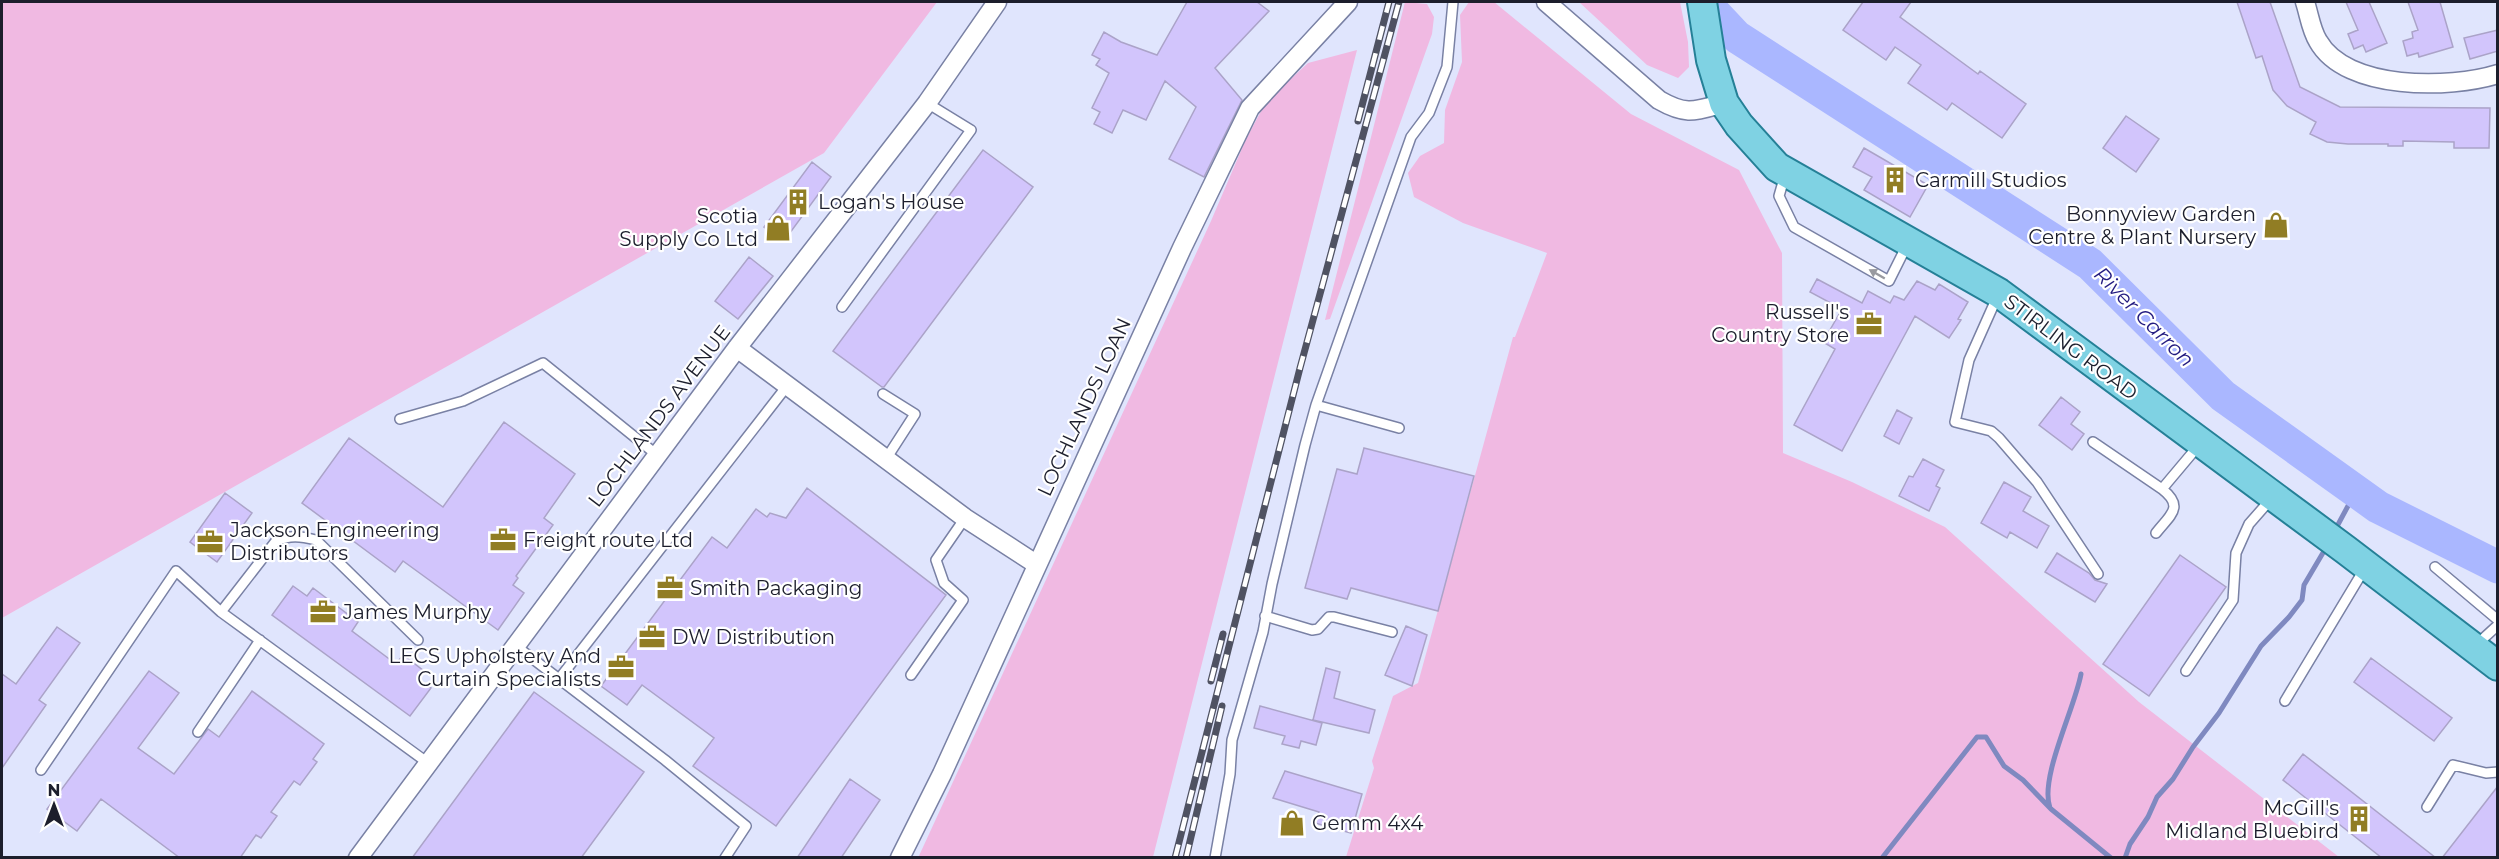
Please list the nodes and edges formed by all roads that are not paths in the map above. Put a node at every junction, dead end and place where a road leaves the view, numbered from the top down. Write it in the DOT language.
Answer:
graph roads {
  1 [pos="997,2"];
  2 [pos="1348,2"];
  3 [pos="1454,2"];
  4 [pos="1546,2"];
  5 [pos="1702,2"];
  6 [pos="2306,2"];
  7 [pos="2498,74"];
  8 [pos="927,103"];
  9 [pos="1724,103"];
  10 [pos="1786,172"];
  11 [pos="1909,240"];
  12 [pos="1999,292"];
  13 [pos="842,307"];
  14 [pos="737,348"];
  15 [pos="787,386"];
  16 [pos="883,394"];
  17 [pos="1316,405"];
  18 [pos="400,419"];
  19 [pos="1399,428"];
  20 [pos="2093,442"];
  21 [pos="2200,443"];
  22 [pos="657,455"];
  23 [pos="886,459"];
  24 [pos="2162,489"];
  25 [pos="2273,497"];
  26 [pos="965,518"];
  27 [pos="2156,533"];
  28 [pos="2356,558"];
  29 [pos="1036,564"];
  30 [pos="2435,567"];
  31 [pos="2098,574"];
  32 [pos="221,612"];
  33 [pos="1265,616"];
  34 [pos="2498,620"];
  35 [pos="2498,625"];
  36 [pos="1392,632"];
  37 [pos="260,640"];
  38 [pos="418,640"];
  39 [pos="516,646"];
  40 [pos="2473,648"];
  41 [pos="2498,666"];
  42 [pos="2186,671"];
  43 [pos="911,675"];
  44 [pos="559,679"];
  45 [pos="2284,701"];
  46 [pos="198,732"];
  47 [pos="428,763"];
  48 [pos="41,770"];
  49 [pos="2498,772"];
  50 [pos="2427,807"];
  51 [pos="358,858"];
  52 [pos="725,858"];
  53 [pos="900,858"];
  54 [pos="1215,858"];
  1 -- 8 [label="street, LOCHLANDS AVENUE"];
  2 -- 29 [label="street, LOCHLANDS LOAN"];
  3 -- 17 [label="lane"];
  4 -- 9 [label="street"];
  5 -- 9 [label="main road, STIRLING ROAD"];
  6 -- 7 [label="street"];
  8 -- 13 [label="lane"];
  8 -- 14 [label="street, LOCHLANDS AVENUE"];
  9 -- 10 [label="main road, STIRLING ROAD"];
  10 -- 11 [label="main road, STIRLING ROAD"];
  11 -- 10 [label="lane, one-way"];
  11 -- 12 [label="main road, STIRLING ROAD"];
  12 -- 21 [label="main road, STIRLING ROAD"];
  12 -- 31 [label="lane"];
  14 -- 15 [label="street"];
  14 -- 22 [label="street, LOCHLANDS AVENUE"];
  15 -- 23 [label="street"];
  15 -- 44 [label="lane"];
  16 -- 23 [label="lane"];
  17 -- 19 [label="lane"];
  17 -- 33 [label="lane"];
  18 -- 22 [label="lane"];
  20 -- 24 [label="lane"];
  21 -- 24 [label="lane"];
  21 -- 25 [label="main road, STIRLING ROAD"];
  22 -- 39 [label="street, LOCHLANDS AVENUE"];
  23 -- 26 [label="street"];
  24 -- 27 [label="lane"];
  25 -- 28 [label="main road, STIRLING ROAD"];
  25 -- 42 [label="lane"];
  26 -- 29 [label="street"];
  26 -- 43 [label="lane"];
  28 -- 40 [label="main road, STIRLING ROAD"];
  28 -- 45 [label="lane"];
  29 -- 53 [label="street, LOCHLANDS LOAN"];
  30 -- 34 [label="lane"];
  32 -- 37 [label="lane"];
  32 -- 38 [label="lane"];
  32 -- 48 [label="lane"];
  33 -- 36 [label="lane"];
  33 -- 54 [label="lane"];
  35 -- 40 [label="lane"];
  37 -- 46 [label="lane"];
  37 -- 47 [label="lane"];
  39 -- 44 [label="lane"];
  39 -- 47 [label="street, LOCHLANDS AVENUE"];
  40 -- 41 [label="main road, STIRLING ROAD"];
  44 -- 52 [label="lane"];
  47 -- 51 [label="street, LOCHLANDS AVENUE"];
  49 -- 50 [label="lane"];
}
